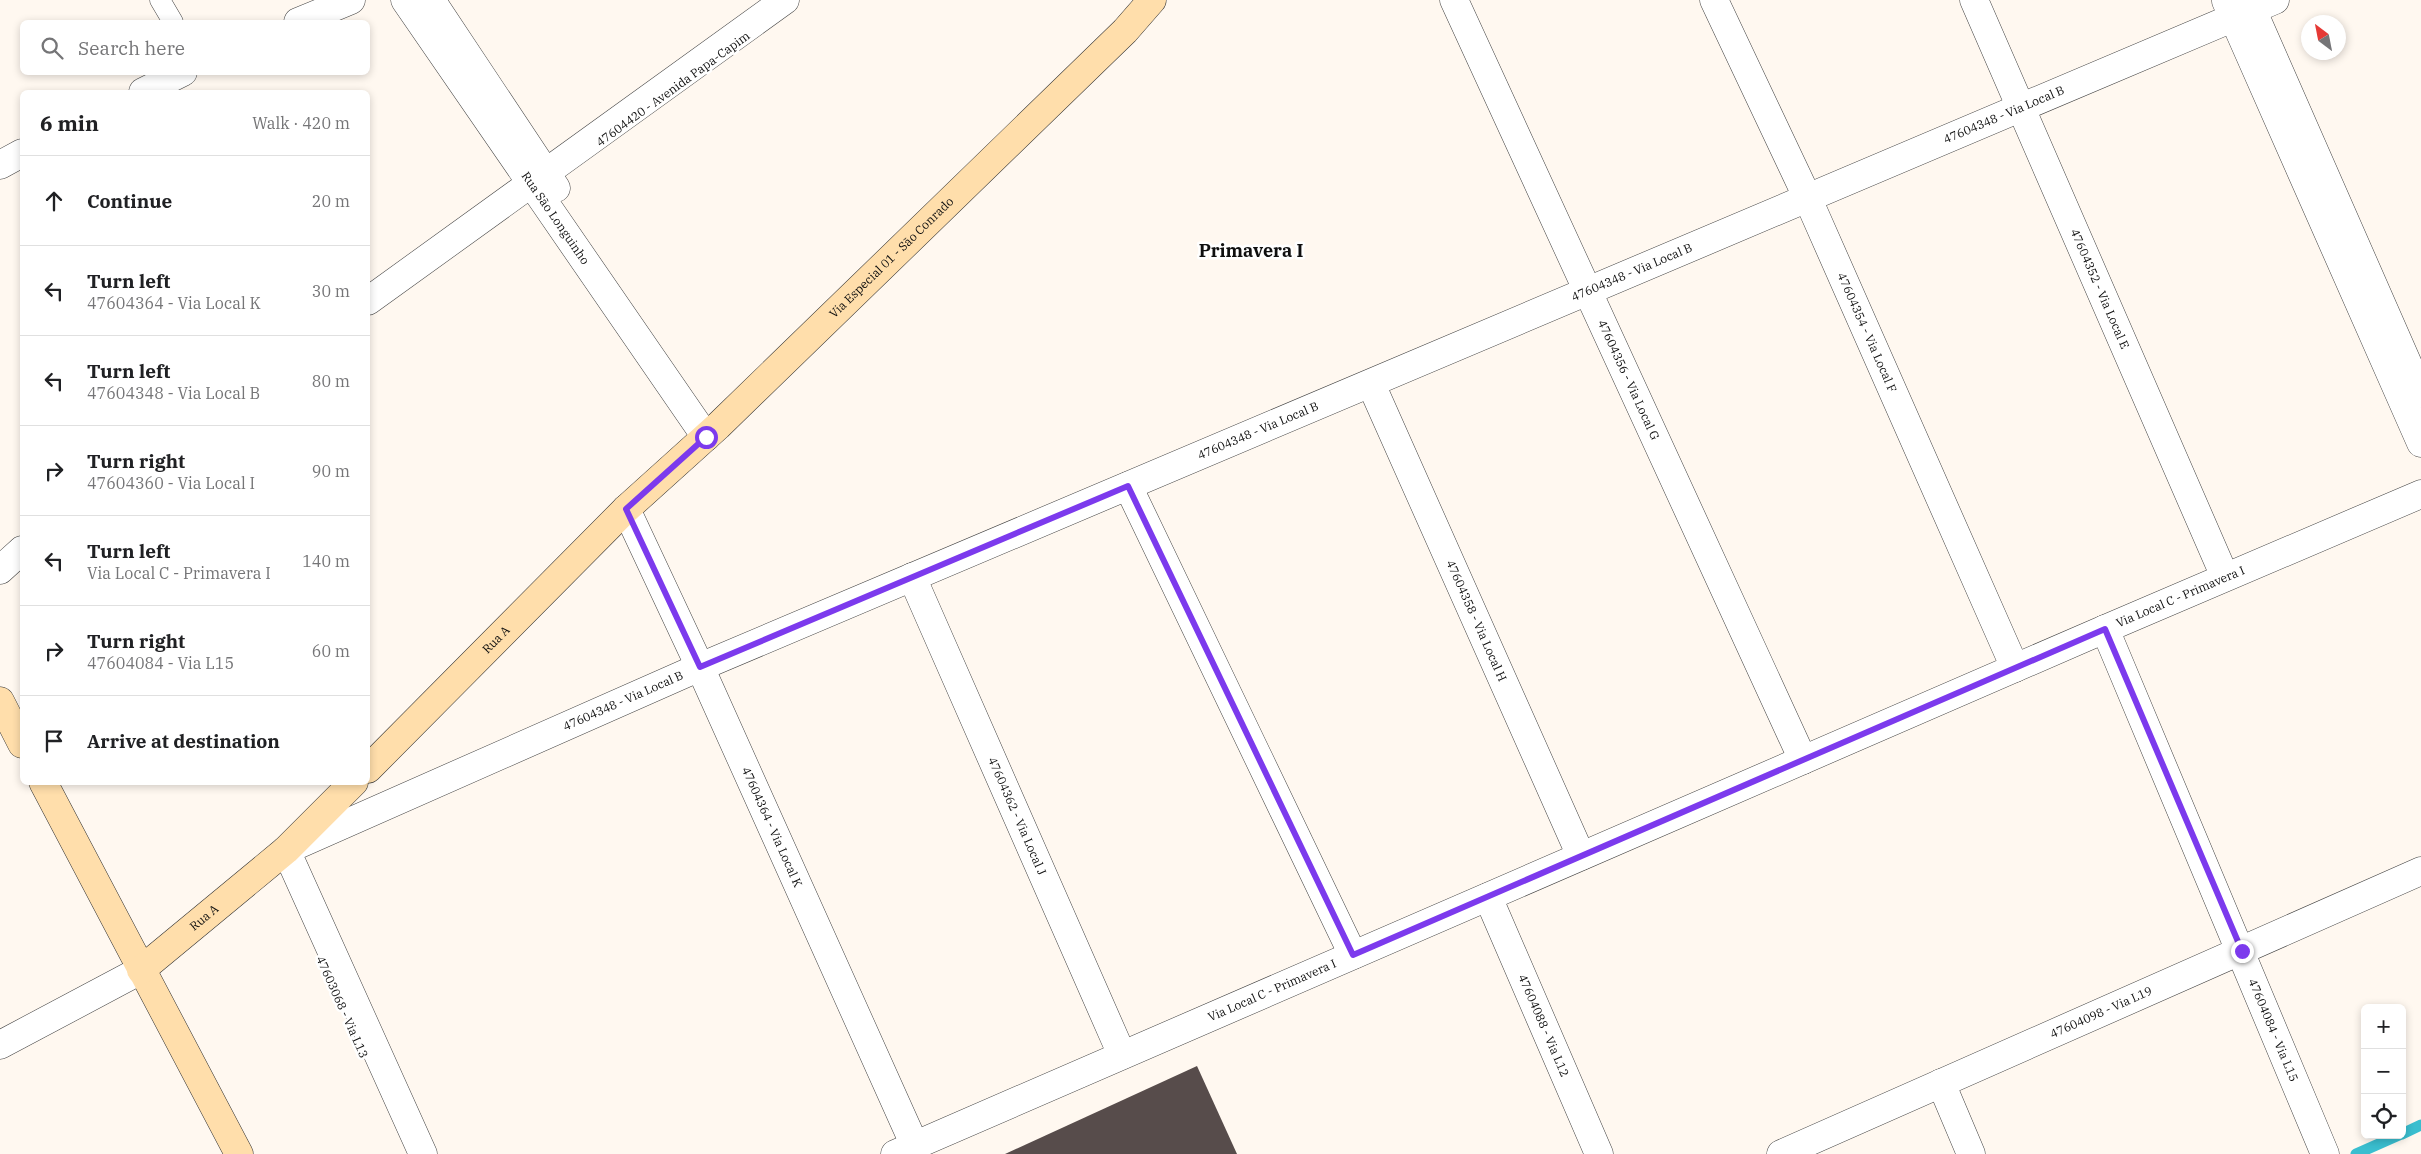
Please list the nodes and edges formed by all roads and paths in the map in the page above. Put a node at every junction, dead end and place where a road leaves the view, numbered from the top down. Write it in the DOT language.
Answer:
graph roads {
  1 [pos="160,0"];
  2 [pos="351,0"];
  3 [pos="405,0"];
  4 [pos="431,0"];
  5 [pos="786,0"];
  6 [pos="797,0"];
  7 [pos="1152,0"];
  8 [pos="1454,0"];
  9 [pos="1714,0"];
  10 [pos="1974,0"];
  11 [pos="2247,5"];
  12 [pos="173,20"];
  13 [pos="303,20"];
  14 [pos="177,75"];
  15 [pos="147,90"];
  16 [pos="2021,109"];
  17 [pos="20,154"];
  18 [pos="0,165"];
  19 [pos="542,178"];
  20 [pos="1808,199"];
  21 [pos="1588,292"];
  22 [pos="370,300"];
  23 [pos="1371,384"];
  24 [pos="2421,394"];
  25 [pos="712,431"];
  26 [pos="2421,443"];
  27 [pos="1128,486"];
  28 [pos="2421,494"];
  29 [pos="626,509"];
  30 [pos="20,552"];
  31 [pos="0,570"];
  32 [pos="2226,577"];
  33 [pos="912,578"];
  34 [pos="2105,629"];
  35 [pos="700,667"];
  36 [pos="2015,668"];
  37 [pos="0,701"];
  38 [pos="20,740"];
  39 [pos="1803,760"];
  40 [pos="370,767"];
  41 [pos="45,785"];
  42 [pos="351,785"];
  43 [pos="281,855"];
  44 [pos="1581,856"];
  45 [pos="2421,871"];
  46 [pos="1488,897"];
  47 [pos="2242,951"];
  48 [pos="1353,955"];
  49 [pos="141,970"];
  50 [pos="0,1045"];
  51 [pos="1122,1055"];
  52 [pos="1942,1083"];
  53 [pos="905,1150"];
  54 [pos="239,1154"];
  55 [pos="409,1154"];
  56 [pos="422,1154"];
  57 [pos="1599,1154"];
  58 [pos="1781,1154"];
  59 [pos="1972,1154"];
  60 [pos="2325,1154"];
  1 -- 12 [label="lane"];
  2 -- 13 [label="street"];
  3 -- 19 [label="street, Rua São Longuinho"];
  4 -- 19 [label="street, Rua São Longuinho"];
  5 -- 19 [label="street"];
  6 -- 19 [label="street, 47604420 - Avenida Papa-Capim"];
  7 -- 25 [label="street, Via Especial 01 - São Conrado"];
  8 -- 21 [label="street, 47604356 - Via Local G"];
  9 -- 20 [label="street, 47604354 - Via Local F"];
  10 -- 16 [label="street, 47604352 - Via Local E"];
  11 -- 16 [label="street, 47604348 - Via Local B"];
  11 -- 24 [label="street"];
  11 -- 26 [label="street"];
  14 -- 15 [label="street"];
  16 -- 20 [label="street, 47604348 - Via Local B"];
  16 -- 32 [label="street, 47604352 - Via Local E"];
  17 -- 18 [label="street"];
  19 -- 22 [label="street"];
  19 -- 25 [label="street, Rua São Longuinho"];
  20 -- 21 [label="street, 47604348 - Via Local B"];
  20 -- 36 [label="street, 47604354 - Via Local F"];
  21 -- 23 [label="street, 47604348 - Via Local B"];
  21 -- 39 [label="street, 47604356 - Via Local G"];
  23 -- 27 [label="street, 47604348 - Via Local B"];
  23 -- 44 [label="street, 47604358 - Via Local H"];
  25 -- 29 [label="street, Via Especial 01 - São Conrado"];
  27 -- 33 [label="street, 47604348 - Via Local B"];
  27 -- 48 [label="street"];
  28 -- 32 [label="street, Via Local C - Primavera I"];
  29 -- 35 [label="street, 47604364 - Via Local K"];
  29 -- 40 [label="street, Rua A"];
  30 -- 31 [label="street"];
  32 -- 34 [label="street, Via Local C - Primavera I"];
  33 -- 35 [label="street, 47604348 - Via Local B"];
  33 -- 51 [label="street, 47604362 - Via Local J"];
  34 -- 36 [label="street, Via Local C - Primavera I"];
  34 -- 47 [label="street, 47604084 - Via L15"];
  35 -- 43 [label="street, 47604348 - Via Local B"];
  35 -- 53 [label="street, 47604364 - Via Local K"];
  36 -- 39 [label="street, Via Local C - Primavera I"];
  37 -- 38 [label="street"];
  39 -- 44 [label="street, Via Local C - Primavera I"];
  41 -- 49 [label="street"];
  42 -- 43 [label="street, Rua A"];
  43 -- 49 [label="street, Rua A"];
  43 -- 55 [label="street, 47603068 - Via L13"];
  43 -- 56 [label="street"];
  44 -- 46 [label="street, Via Local C - Primavera I"];
  45 -- 47 [label="street, 47604098 - Via L19"];
  46 -- 48 [label="street, Via Local C - Primavera I"];
  46 -- 57 [label="street, 47604088 - Via L12"];
  47 -- 52 [label="street, 47604098 - Via L19"];
  47 -- 60 [label="street, 47604084 - Via L15"];
  48 -- 51 [label="street, Via Local C - Primavera I"];
  49 -- 50 [label="street"];
  49 -- 54 [label="street"];
  51 -- 53 [label="street, Via Local C - Primavera I"];
  52 -- 58 [label="street, 47604098 - Via L19"];
  52 -- 59 [label="street"];
}
